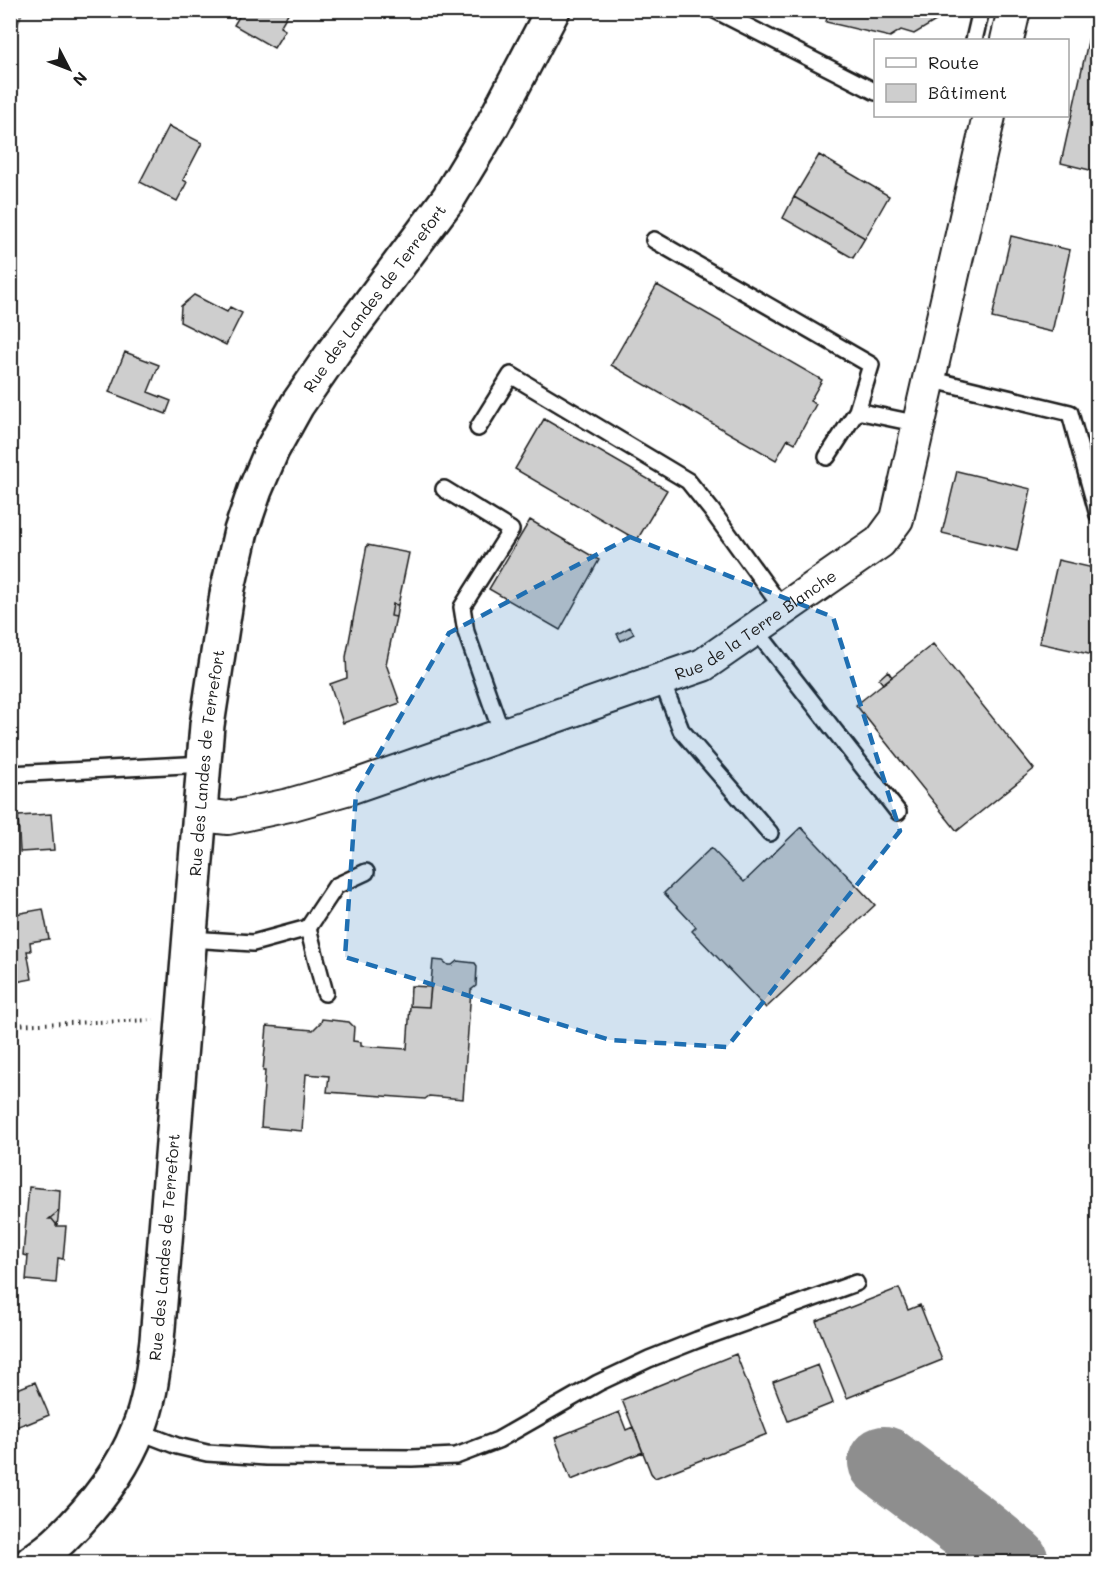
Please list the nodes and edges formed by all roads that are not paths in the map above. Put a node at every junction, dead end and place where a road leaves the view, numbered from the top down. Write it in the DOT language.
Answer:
graph roads {
  1 [pos="553,10"];
  2 [pos="715,10"];
  3 [pos="981,10"];
  4 [pos="1014,10"];
  5 [pos="974,39"];
  6 [pos="1007,39"];
  7 [pos="874,91"];
  8 [pos="989,117"];
  9 [pos="654,240"];
  10 [pos="929,379"];
  11 [pos="857,411"];
  12 [pos="919,424"];
  13 [pos="478,428"];
  14 [pos="827,457"];
  15 [pos="444,489"];
  16 [pos="1098,515"];
  17 [pos="783,609"];
  18 [pos="755,629"];
  19 [pos="661,679"];
  20 [pos="502,734"];
  21 [pos="205,764"];
  22 [pos="10,774"];
  23 [pos="898,812"];
  24 [pos="201,815"];
  25 [pos="770,833"];
  26 [pos="366,872"];
  27 [pos="308,928"];
  28 [pos="190,939"];
  29 [pos="325,993"];
  30 [pos="856,1283"];
  31 [pos="138,1431"];
  32 [pos="32,1563"];
  1 -- 21 [label="street, Rue des Landes de Terrefort"];
  2 -- 7 [label="lane"];
  3 -- 5 [label="lane"];
  4 -- 6 [label="street"];
  8 -- 10 [label="street, Rue de la Terre Blanche"];
  9 -- 11 [label="lane"];
  10 -- 12 [label="street, Rue de la Terre Blanche"];
  10 -- 16 [label="lane"];
  11 -- 12 [label="lane"];
  11 -- 14 [label="lane"];
  12 -- 17 [label="street, Rue de la Terre Blanche"];
  13 -- 17 [label="lane"];
  15 -- 20 [label="lane"];
  17 -- 18 [label="street, Rue de la Terre Blanche"];
  18 -- 19 [label="street, Rue de la Terre Blanche"];
  18 -- 23 [label="lane"];
  19 -- 20 [label="street, Rue de la Terre Blanche"];
  19 -- 25 [label="lane"];
  20 -- 24 [label="street, Rue de la Terre Blanche"];
  21 -- 22 [label="lane"];
  21 -- 24 [label="street, Rue des Landes de Terrefort"];
  24 -- 28 [label="street, Rue des Landes de Terrefort"];
  26 -- 27 [label="lane"];
  27 -- 28 [label="lane"];
  27 -- 29 [label="lane"];
  28 -- 31 [label="street, Rue des Landes de Terrefort"];
  30 -- 31 [label="lane"];
  31 -- 32 [label="street, Rue des Landes de Terrefort"];
}
